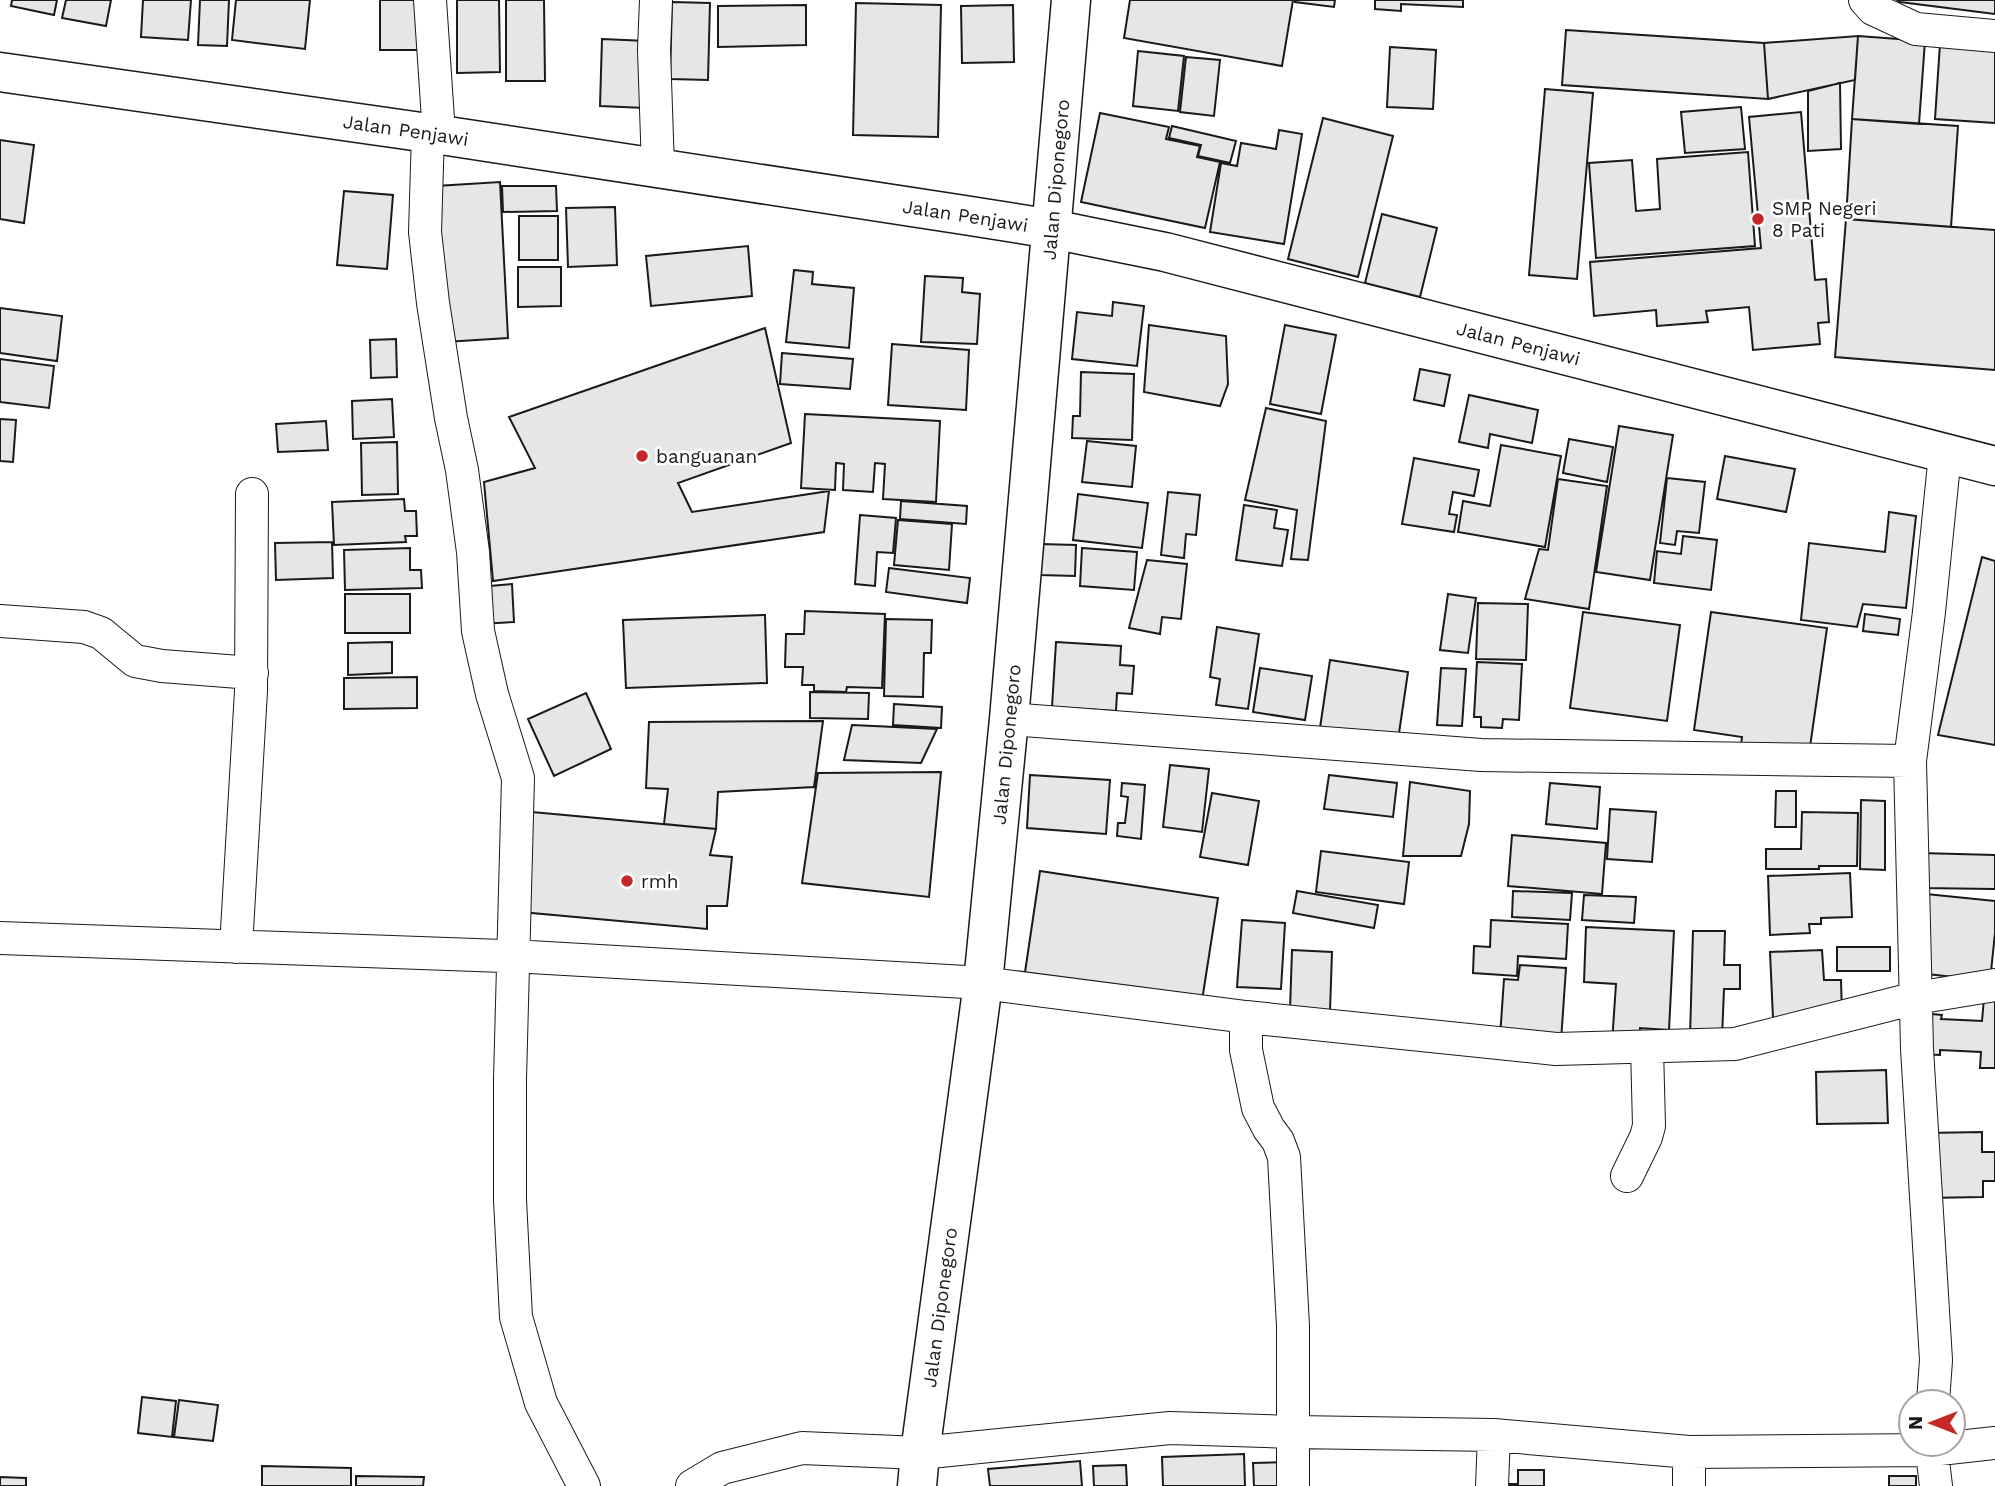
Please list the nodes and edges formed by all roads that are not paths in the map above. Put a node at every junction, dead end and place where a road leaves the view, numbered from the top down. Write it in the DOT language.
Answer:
graph roads {
  1 [pos="430,0"];
  2 [pos="656,0"];
  3 [pos="1071,0"];
  4 [pos="1865,0"];
  5 [pos="1995,36"];
  6 [pos="0,72"];
  7 [pos="433,133"];
  8 [pos="658,169"];
  9 [pos="1052,229"];
  10 [pos="1945,454"];
  11 [pos="1995,466"];
  12 [pos="252,494"];
  13 [pos="0,621"];
  14 [pos="251,673"];
  15 [pos="1009,719"];
  16 [pos="1910,761"];
  17 [pos="0,938"];
  18 [pos="236,947"];
  19 [pos="514,958"];
  20 [pos="983,983"];
  21 [pos="1995,985"];
  22 [pos="1916,998"];
  23 [pos="1246,1017"];
  24 [pos="1647,1046"];
  25 [pos="1627,1176"];
  26 [pos="1934,1388"];
  27 [pos="1293,1432"];
  28 [pos="1494,1435"];
  29 [pos="1995,1443"];
  30 [pos="1967,1445"];
  31 [pos="1897,1448"];
  32 [pos="1689,1452"];
  33 [pos="1932,1458"];
  34 [pos="918,1469"];
  35 [pos="584,1486"];
  36 [pos="692,1486"];
  37 [pos="1293,1486"];
  38 [pos="1492,1486"];
  39 [pos="1689,1486"];
  40 [pos="1936,1486"];
  1 -- 7 [label="street"];
  2 -- 8 [label="street"];
  3 -- 9 [label="street, Jalan Diponegoro"];
  4 -- 5 [label="street"];
  6 -- 7 [label="street, Jalan Penjawi"];
  7 -- 8 [label="street, Jalan Penjawi"];
  7 -- 19 [label="street"];
  8 -- 9 [label="street, Jalan Penjawi"];
  9 -- 10 [label="street, Jalan Penjawi"];
  9 -- 15 [label="street, Jalan Diponegoro"];
  10 -- 11 [label="street, Jalan Penjawi"];
  10 -- 16 [label="street"];
  12 -- 14 [label="street"];
  13 -- 14 [label="street"];
  14 -- 18 [label="street"];
  15 -- 16 [label="street"];
  15 -- 20 [label="street, Jalan Diponegoro"];
  16 -- 22 [label="street"];
  17 -- 18 [label="street"];
  18 -- 19 [label="street"];
  19 -- 20 [label="street"];
  19 -- 35 [label="street"];
  20 -- 23 [label="street"];
  20 -- 34 [label="street, Jalan Diponegoro"];
  21 -- 22 [label="street"];
  22 -- 24 [label="street"];
  22 -- 26 [label="street"];
  23 -- 24 [label="street"];
  23 -- 27 [label="street"];
  24 -- 25 [label="street"];
  27 -- 28 [label="street"];
  27 -- 34 [label="street"];
  27 -- 37 [label="street"];
  28 -- 32 [label="street"];
  28 -- 38 [label="street"];
  29 -- 30 [label="street"];
  31 -- 32 [label="street"];
  32 -- 39 [label="street"];
  33 -- 40 [label="street"];
  34 -- 36 [label="street"];
}
